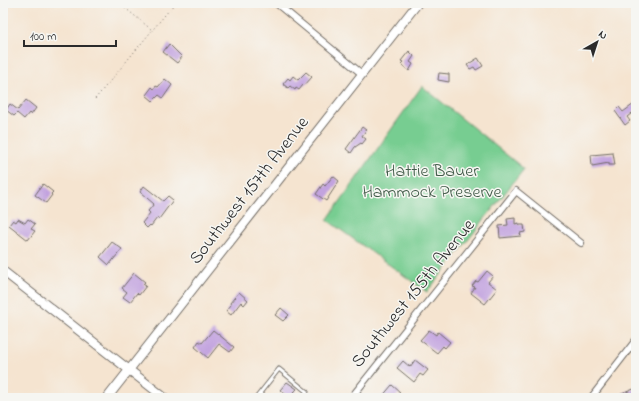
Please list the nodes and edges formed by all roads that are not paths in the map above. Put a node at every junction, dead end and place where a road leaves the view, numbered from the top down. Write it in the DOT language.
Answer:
graph roads {
  1 [pos="276,3"];
  2 [pos="418,3"];
  3 [pos="362,74"];
  4 [pos="581,243"];
  5 [pos="3,271"];
  6 [pos="636,340"];
  7 [pos="129,370"];
  8 [pos="260,393"];
  9 [pos="107,398"];
  10 [pos="165,398"];
  11 [pos="256,398"];
  12 [pos="266,398"];
  13 [pos="302,398"];
  14 [pos="351,398"];
  15 [pos="591,398"];
  1 -- 3 [label="street"];
  2 -- 3 [label="street, Southwest 157th Avenue"];
  3 -- 7 [label="street, Southwest 157th Avenue"];
  4 -- 14 [label="street, Southwest 155th Avenue"];
  5 -- 7 [label="street"];
  6 -- 15 [label="street"];
  7 -- 9 [label="street, Southwest 157th Avenue"];
  7 -- 10 [label="street"];
  8 -- 11 [label="lane"];
  8 -- 12 [label="lane"];
  8 -- 13 [label="lane"];
}
